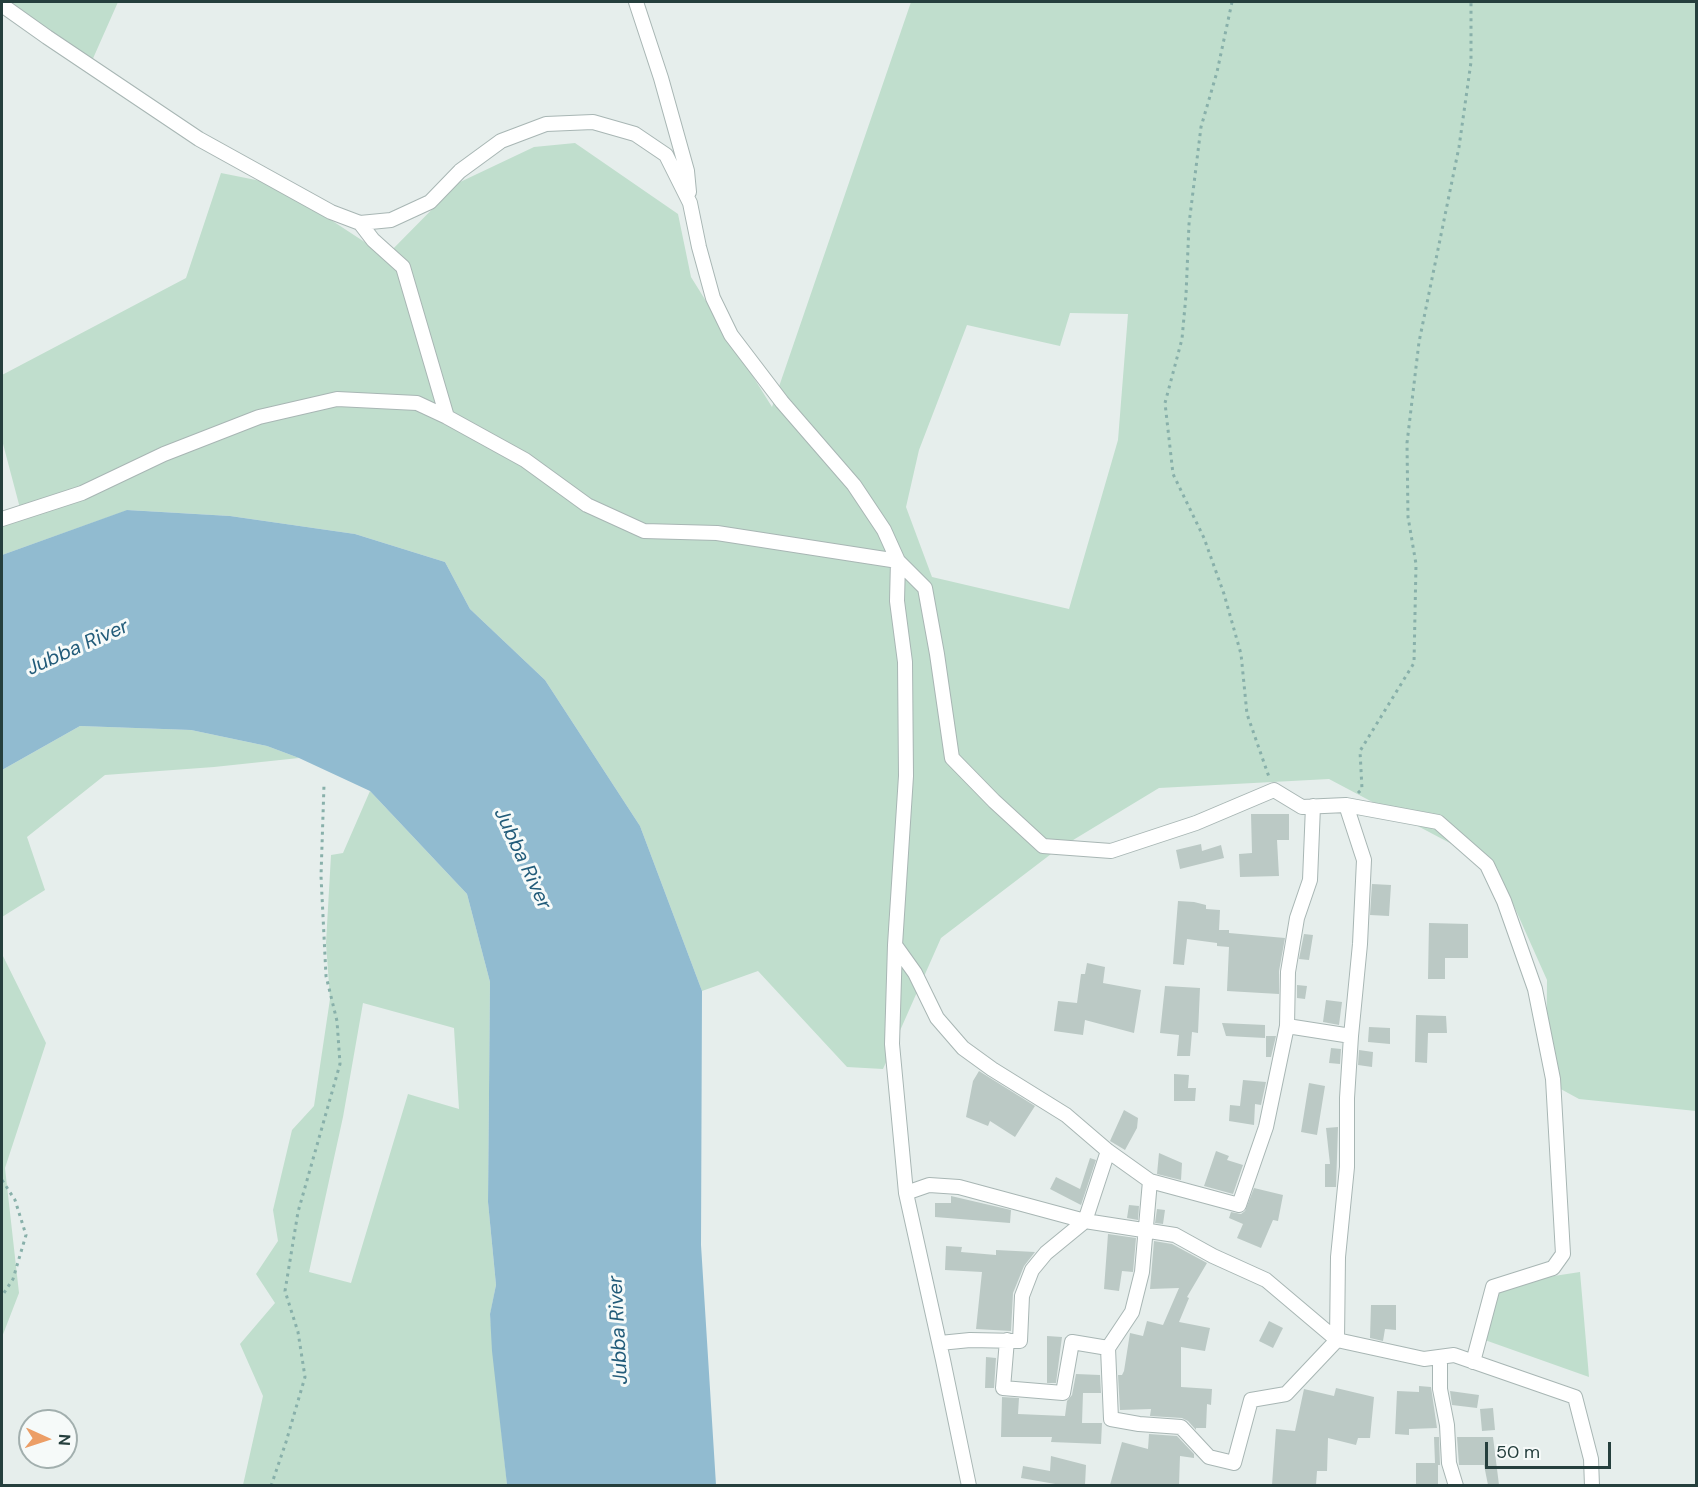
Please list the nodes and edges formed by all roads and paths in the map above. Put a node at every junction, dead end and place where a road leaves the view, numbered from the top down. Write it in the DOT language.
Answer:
graph roads {
  1 [pos="636,2"];
  2 [pos="1232,2"];
  3 [pos="1471,2"];
  4 [pos="2,5"];
  5 [pos="690,203"];
  6 [pos="360,223"];
  7 [pos="447,417"];
  8 [pos="2,519"];
  9 [pos="898,561"];
  10 [pos="324,785"];
  11 [pos="1274,790"];
  12 [pos="1346,805"];
  13 [pos="1313,806"];
  14 [pos="895,945"];
  15 [pos="1287,1026"];
  16 [pos="1351,1036"];
  17 [pos="1108,1151"];
  18 [pos="2,1180"];
  19 [pos="1150,1181"];
  20 [pos="906,1193"];
  21 [pos="1085,1221"];
  22 [pos="1146,1230"];
  23 [pos="2,1296"];
  24 [pos="1007,1340"];
  25 [pos="1337,1340"];
  26 [pos="940,1343"];
  27 [pos="1108,1348"];
  28 [pos="1440,1357"];
  29 [pos="1473,1362"];
  30 [pos="271,1485"];
  31 [pos="969,1485"];
  32 [pos="1456,1485"];
  33 [pos="1592,1485"];
  1 -- 5 [label="street"];
  2 -- 11 [label="path"];
  3 -- 12 [label="path"];
  4 -- 6 [label="street"];
  5 -- 6 [label="street"];
  5 -- 9 [label="street"];
  6 -- 7 [label="street"];
  7 -- 8 [label="street"];
  7 -- 9 [label="street"];
  9 -- 11 [label="street"];
  9 -- 14 [label="street"];
  10 -- 30 [label="path"];
  11 -- 13 [label="street"];
  12 -- 13 [label="street"];
  12 -- 16 [label="street"];
  12 -- 29 [label="street"];
  13 -- 15 [label="street"];
  14 -- 17 [label="street"];
  14 -- 20 [label="street"];
  15 -- 16 [label="street"];
  15 -- 19 [label="street"];
  16 -- 25 [label="street"];
  17 -- 19 [label="street"];
  17 -- 21 [label="street"];
  18 -- 23 [label="path"];
  19 -- 22 [label="street"];
  20 -- 21 [label="street"];
  20 -- 26 [label="street"];
  21 -- 22 [label="street"];
  21 -- 24 [label="street"];
  22 -- 25 [label="street"];
  22 -- 27 [label="street"];
  24 -- 26 [label="street"];
  24 -- 27 [label="street"];
  25 -- 27 [label="street"];
  25 -- 28 [label="street"];
  26 -- 31 [label="street"];
  28 -- 29 [label="street"];
  28 -- 32 [label="street"];
  29 -- 33 [label="street"];
}
